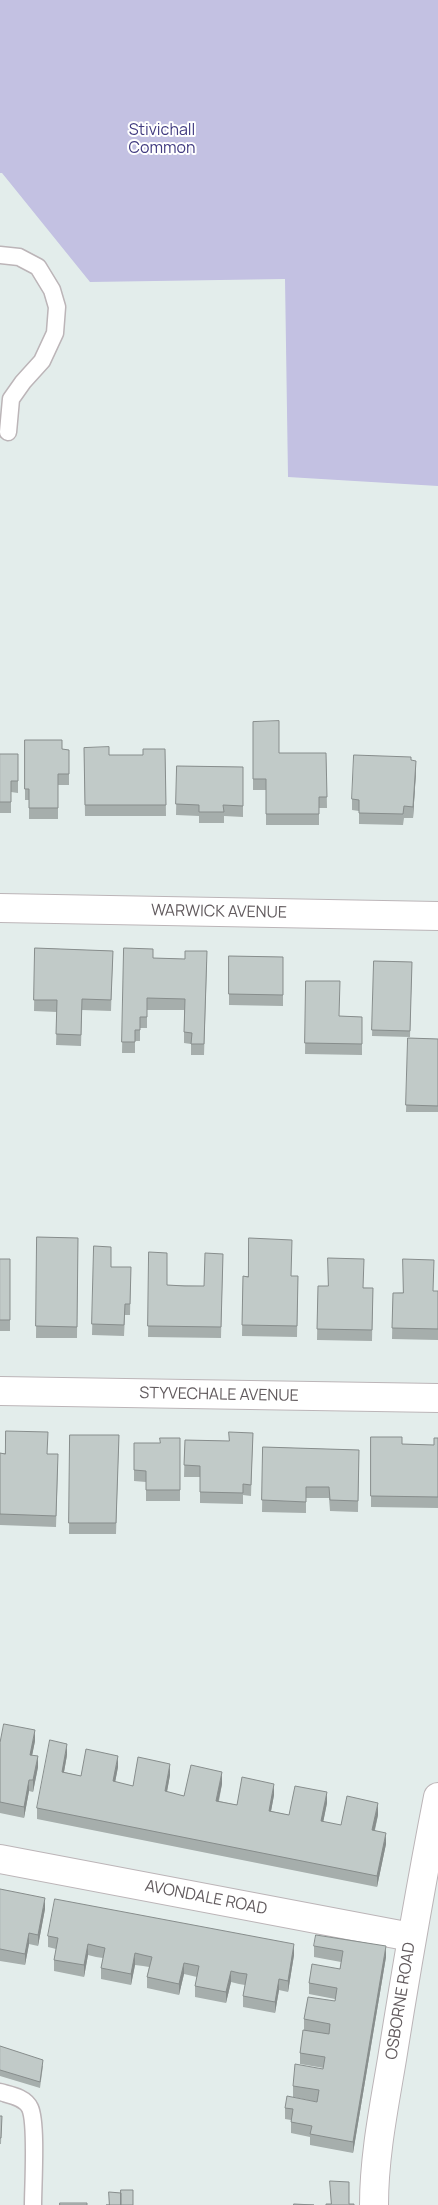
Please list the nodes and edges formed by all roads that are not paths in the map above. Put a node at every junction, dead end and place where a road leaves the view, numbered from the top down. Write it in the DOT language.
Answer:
graph roads {
  1 [pos="0,255"];
  2 [pos="8,432"];
  3 [pos="0,908"];
  4 [pos="438,916"];
  5 [pos="0,1391"];
  6 [pos="438,1398"];
  7 [pos="438,1797"];
  8 [pos="0,1859"];
  9 [pos="411,1937"];
  10 [pos="0,2092"];
  11 [pos="33,2205"];
  12 [pos="374,2205"];
  1 -- 2 [label="lane"];
  3 -- 4 [label="street, WARWICK AVENUE"];
  5 -- 6 [label="street, STYVECHALE AVENUE"];
  7 -- 9 [label="street, OSBORNE ROAD"];
  8 -- 9 [label="street, AVONDALE ROAD"];
  9 -- 12 [label="street, OSBORNE ROAD"];
  10 -- 11 [label="lane"];
}
